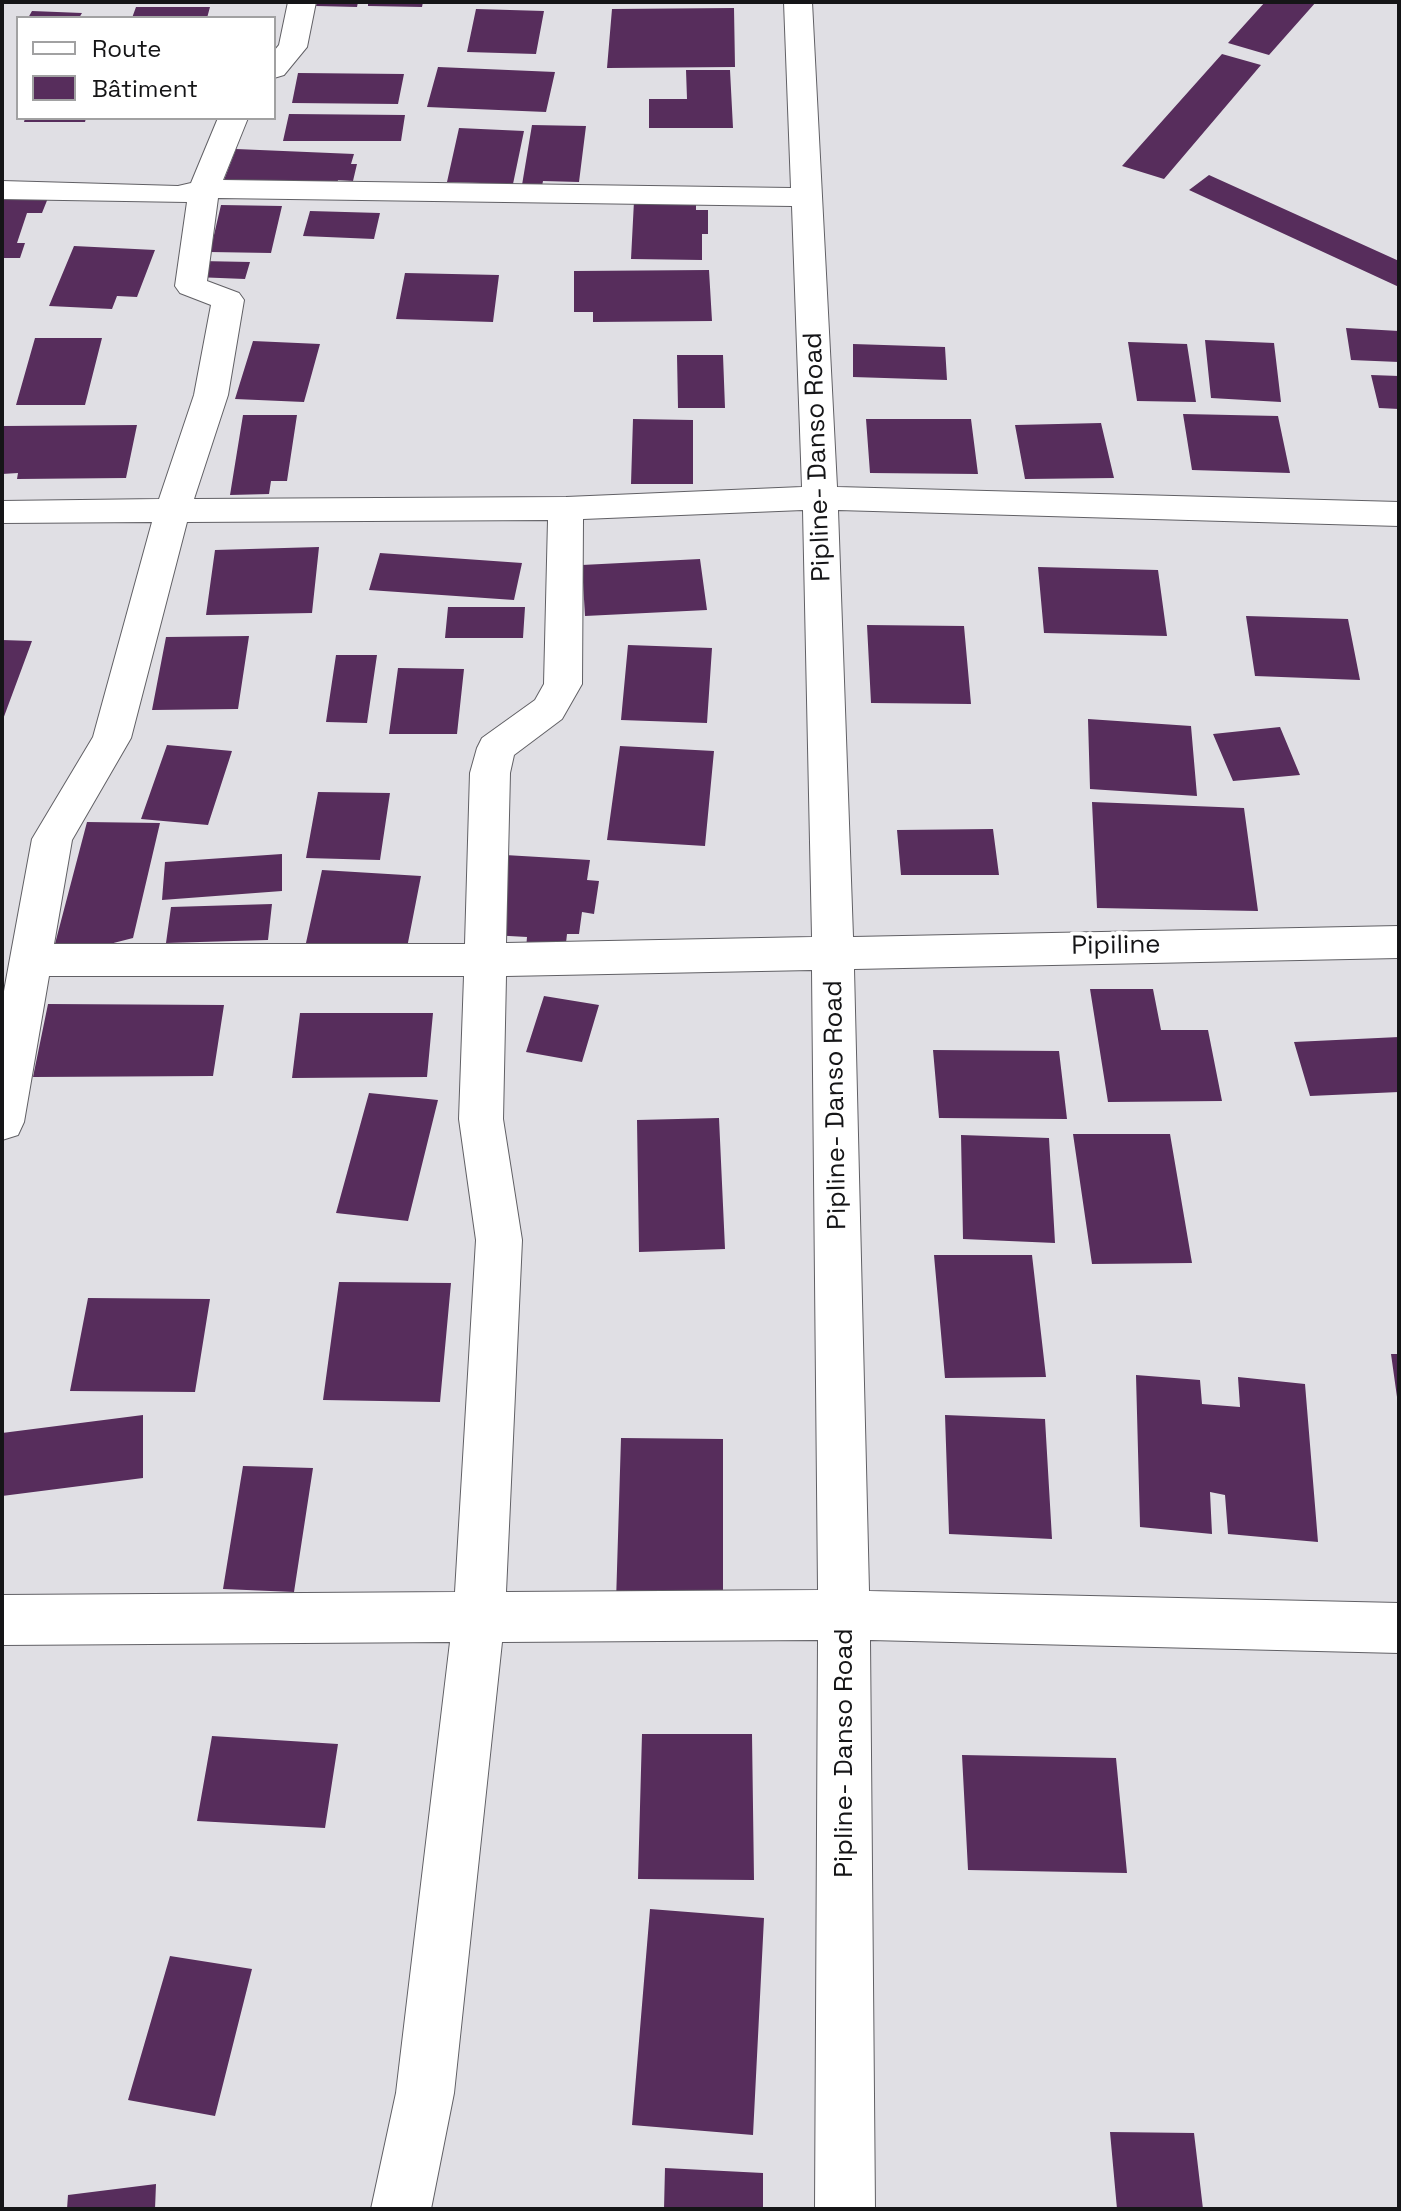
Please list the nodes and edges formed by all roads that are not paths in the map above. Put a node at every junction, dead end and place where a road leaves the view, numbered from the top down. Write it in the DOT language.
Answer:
graph roads {
  1 [pos="302,2"];
  2 [pos="798,2"];
  3 [pos="276,67"];
  4 [pos="232,120"];
  5 [pos="204,189"];
  6 [pos="2,190"];
  7 [pos="806,197"];
  8 [pos="820,498"];
  9 [pos="566,508"];
  10 [pos="2,512"];
  11 [pos="172,513"];
  12 [pos="1399,514"];
  13 [pos="1399,942"];
  14 [pos="833,951"];
  15 [pos="30,960"];
  16 [pos="485,960"];
  17 [pos="2,1122"];
  18 [pos="844,1615"];
  19 [pos="479,1617"];
  20 [pos="2,1620"];
  21 [pos="1399,1628"];
  22 [pos="401,2209"];
  23 [pos="845,2209"];
  1 -- 3 [label="street"];
  2 -- 7 [label="street, Pipline- Danso Road"];
  4 -- 5 [label="street"];
  5 -- 6 [label="street"];
  5 -- 7 [label="street"];
  5 -- 11 [label="street"];
  7 -- 8 [label="street, Pipline- Danso Road"];
  8 -- 9 [label="street"];
  8 -- 12 [label="street"];
  8 -- 14 [label="street, Pipline- Danso Road"];
  9 -- 11 [label="street"];
  9 -- 16 [label="street"];
  10 -- 11 [label="street"];
  11 -- 15 [label="street"];
  13 -- 14 [label="street, Pipiline"];
  14 -- 16 [label="street, Pipiline"];
  14 -- 18 [label="street, Pipline- Danso Road"];
  15 -- 16 [label="street, Pipiline"];
  15 -- 17 [label="street"];
  16 -- 19 [label="street"];
  18 -- 19 [label="street"];
  18 -- 21 [label="street"];
  18 -- 23 [label="street, Pipline- Danso Road"];
  19 -- 20 [label="street"];
  19 -- 22 [label="street"];
}
